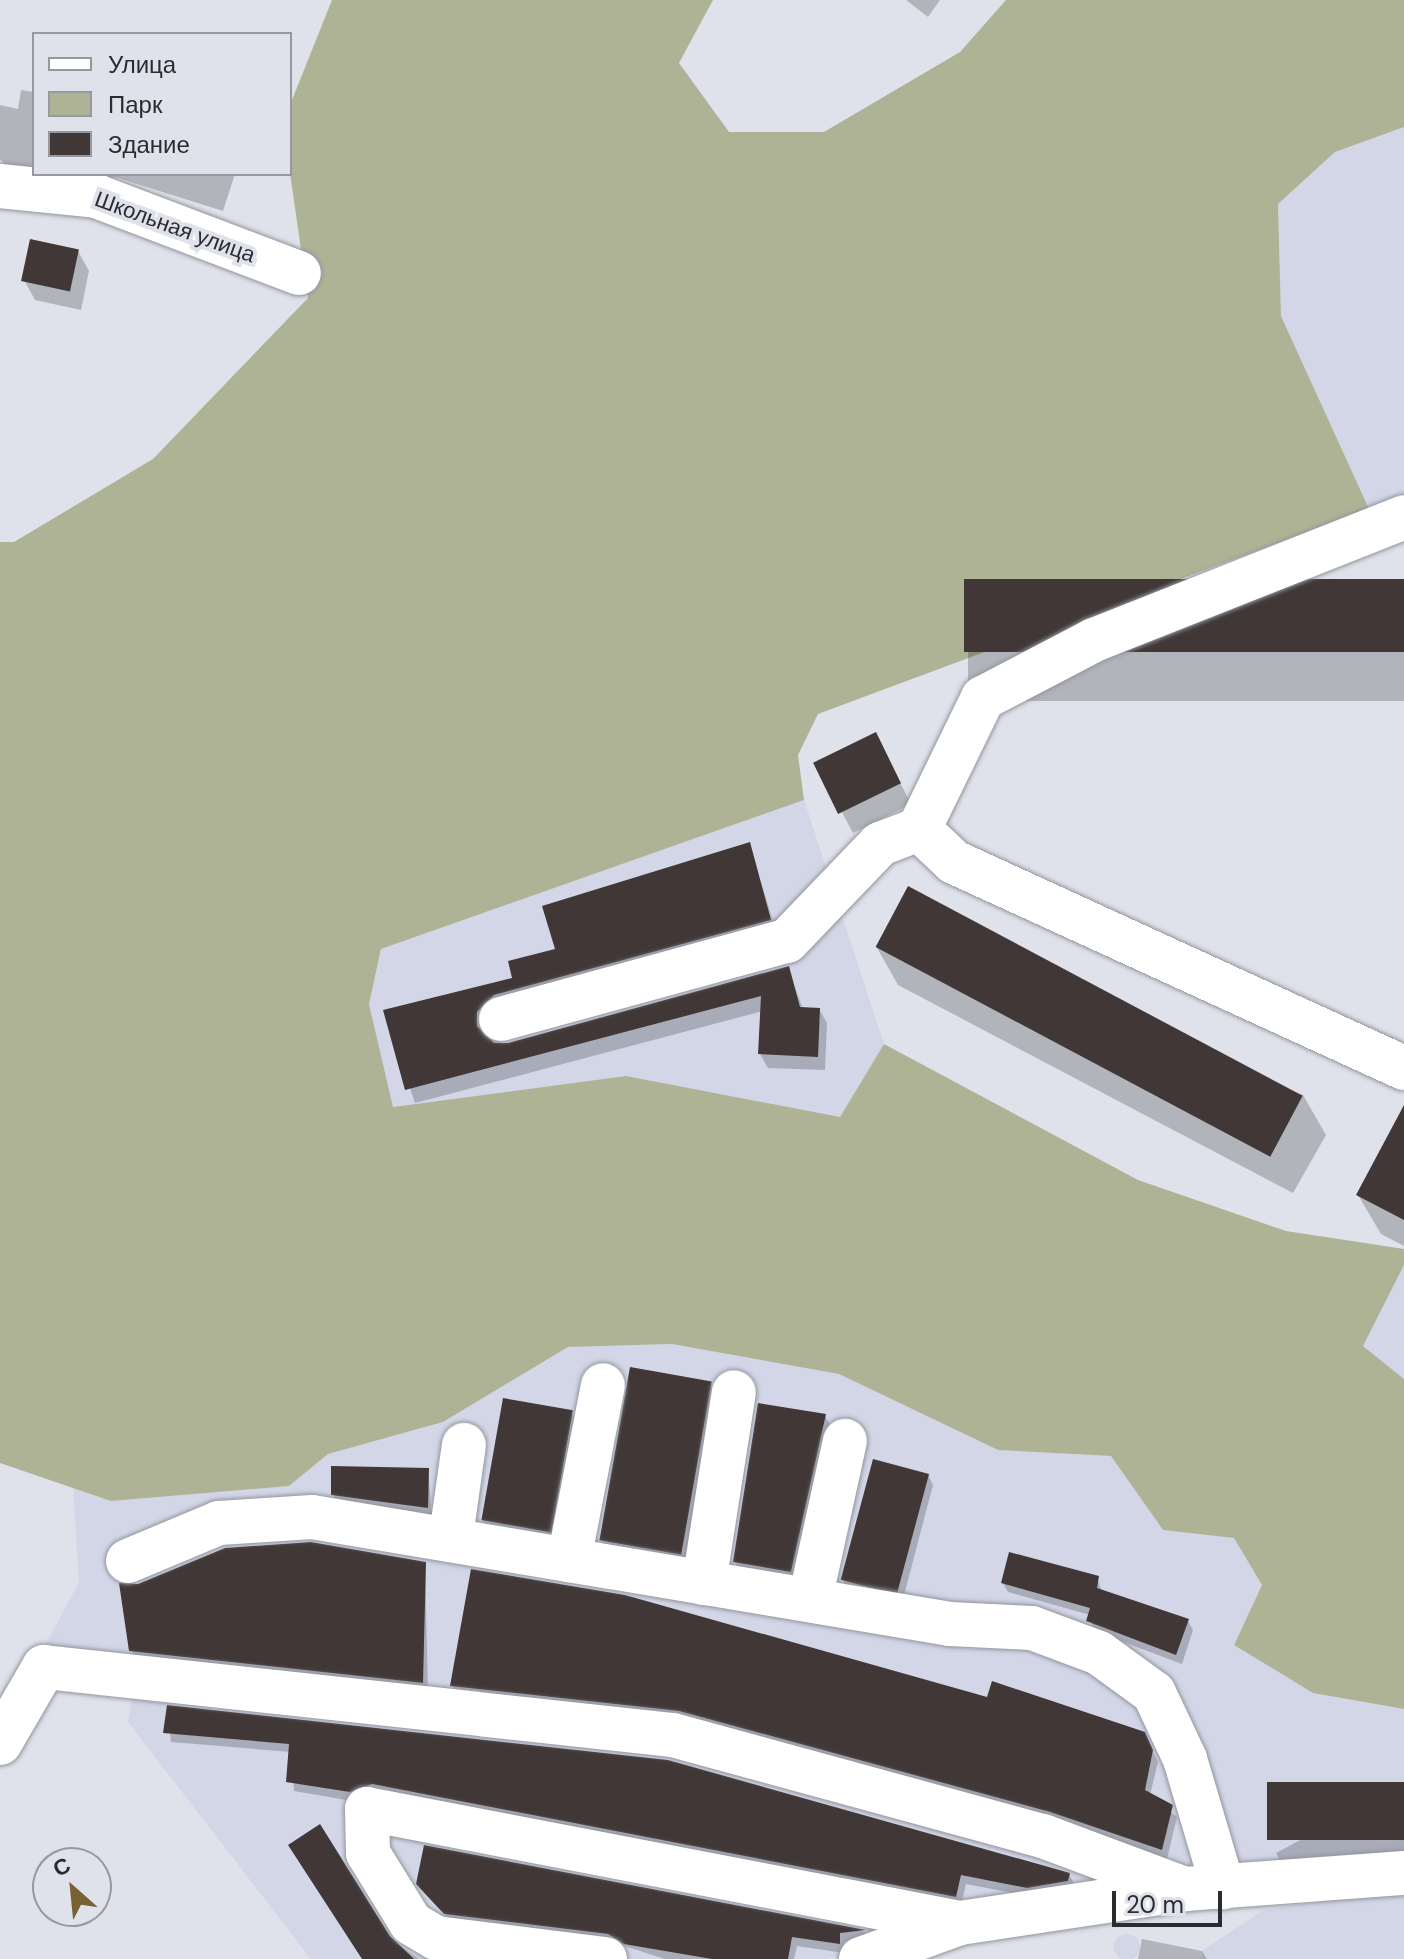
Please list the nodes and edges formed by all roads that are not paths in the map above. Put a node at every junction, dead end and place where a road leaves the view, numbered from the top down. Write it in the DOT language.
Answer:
graph roads {
  1 [pos="0,186"];
  2 [pos="299,273"];
  3 [pos="1404,517"];
  4 [pos="919,829"];
  5 [pos="501,1019"];
  6 [pos="1404,1068"];
  7 [pos="603,1385"];
  8 [pos="734,1392"];
  9 [pos="845,1441"];
  10 [pos="464,1445"];
  11 [pos="451,1536"];
  12 [pos="569,1560"];
  13 [pos="128,1561"];
  14 [pos="704,1583"];
  15 [pos="810,1600"];
  16 [pos="0,1743"];
  17 [pos="1404,1873"];
  18 [pos="1204,1888"];
  19 [pos="960,1923"];
  20 [pos="605,1959"];
  21 [pos="861,1959"];
  1 -- 2 [label="street, Школьная улица"];
  3 -- 4 [label="street"];
  4 -- 5 [label="street"];
  4 -- 6 [label="street"];
  7 -- 12 [label="street"];
  8 -- 14 [label="street"];
  9 -- 15 [label="street"];
  10 -- 11 [label="street"];
  11 -- 12 [label="street"];
  11 -- 13 [label="street"];
  12 -- 14 [label="street"];
  14 -- 15 [label="street"];
  15 -- 18 [label="street"];
  16 -- 18 [label="street"];
  17 -- 18 [label="street"];
  18 -- 19 [label="street"];
  19 -- 20 [label="street"];
  19 -- 21 [label="street"];
}
